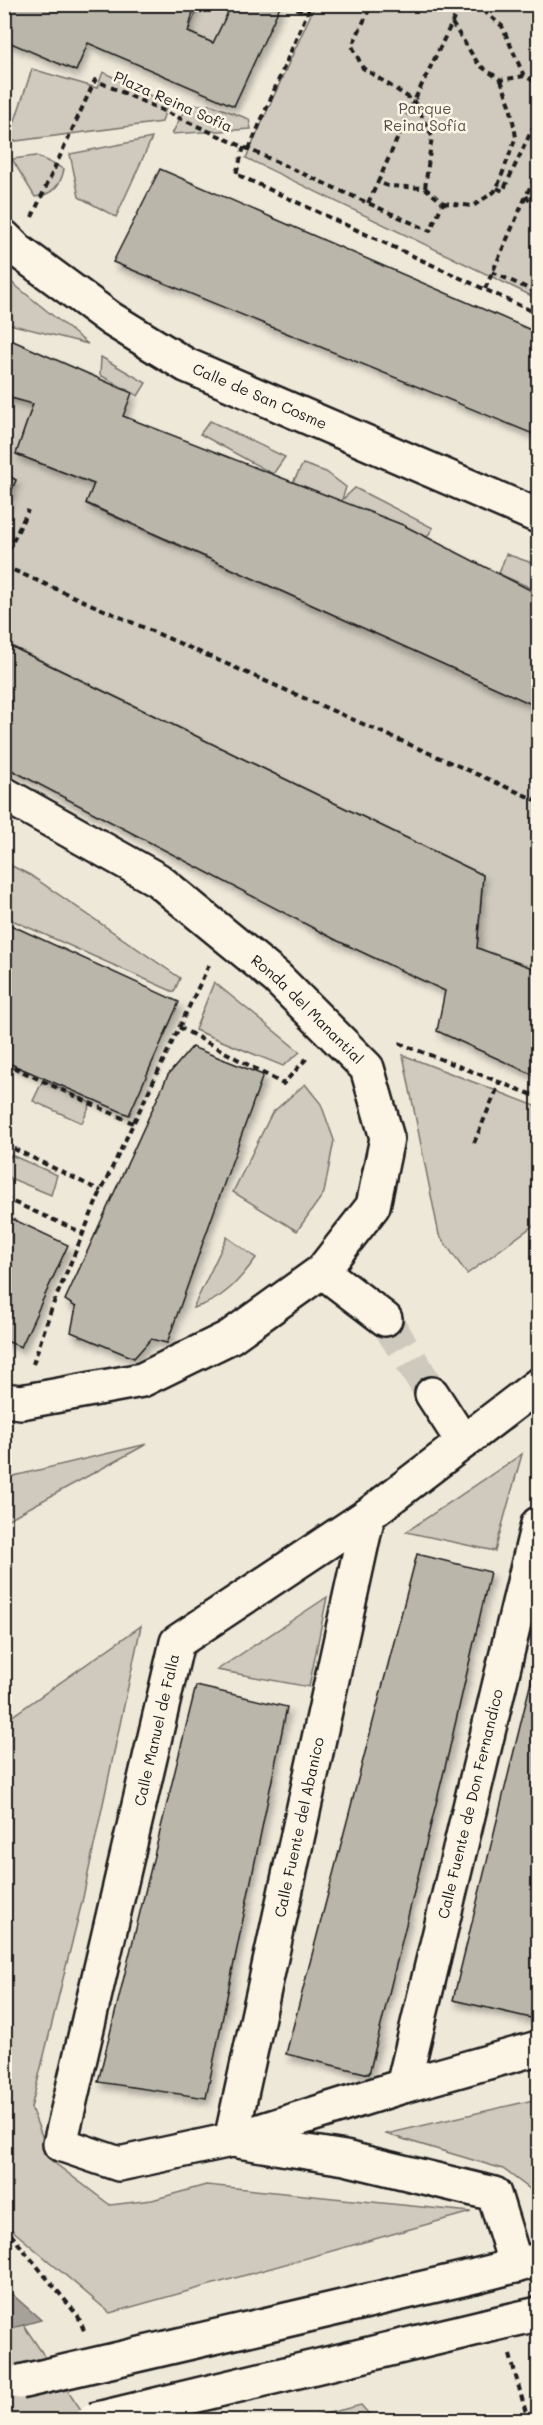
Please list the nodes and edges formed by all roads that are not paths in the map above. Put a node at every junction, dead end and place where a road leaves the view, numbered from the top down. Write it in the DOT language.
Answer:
graph roads {
  1 [pos="11,244"];
  2 [pos="538,516"];
  3 [pos="4,794"];
  4 [pos="322,1271"];
  5 [pos="385,1319"];
  6 [pos="538,1385"];
  7 [pos="432,1394"];
  8 [pos="13,1401"];
  9 [pos="463,1442"];
  10 [pos="369,1515"];
  11 [pos="538,1524"];
  12 [pos="538,2048"];
  13 [pos="403,2086"];
  14 [pos="231,2140"];
  15 [pos="527,2263"];
  16 [pos="538,2314"];
  17 [pos="4,2386"];
  18 [pos="93,2421"];
  1 -- 2 [label="street, Calle de San Cosme"];
  3 -- 4 [label="street, Ronda del Manantial"];
  4 -- 5 [label="street"];
  4 -- 8 [label="street, Ronda del Manantial"];
  6 -- 9 [label="street, Calle Manuel de Falla"];
  7 -- 9 [label="street"];
  9 -- 10 [label="street, Calle Manuel de Falla"];
  10 -- 14 [label="street, Calle Fuente del Abanico"];
  10 -- 14 [label="street, Calle Manuel de Falla"];
  11 -- 13 [label="street, Calle Fuente de Don Fernandico"];
  12 -- 13 [label="street"];
  13 -- 14 [label="street"];
  14 -- 15 [label="street"];
  15 -- 17 [label="street, bridge"];
  16 -- 18 [label="street, bridge"];
}
